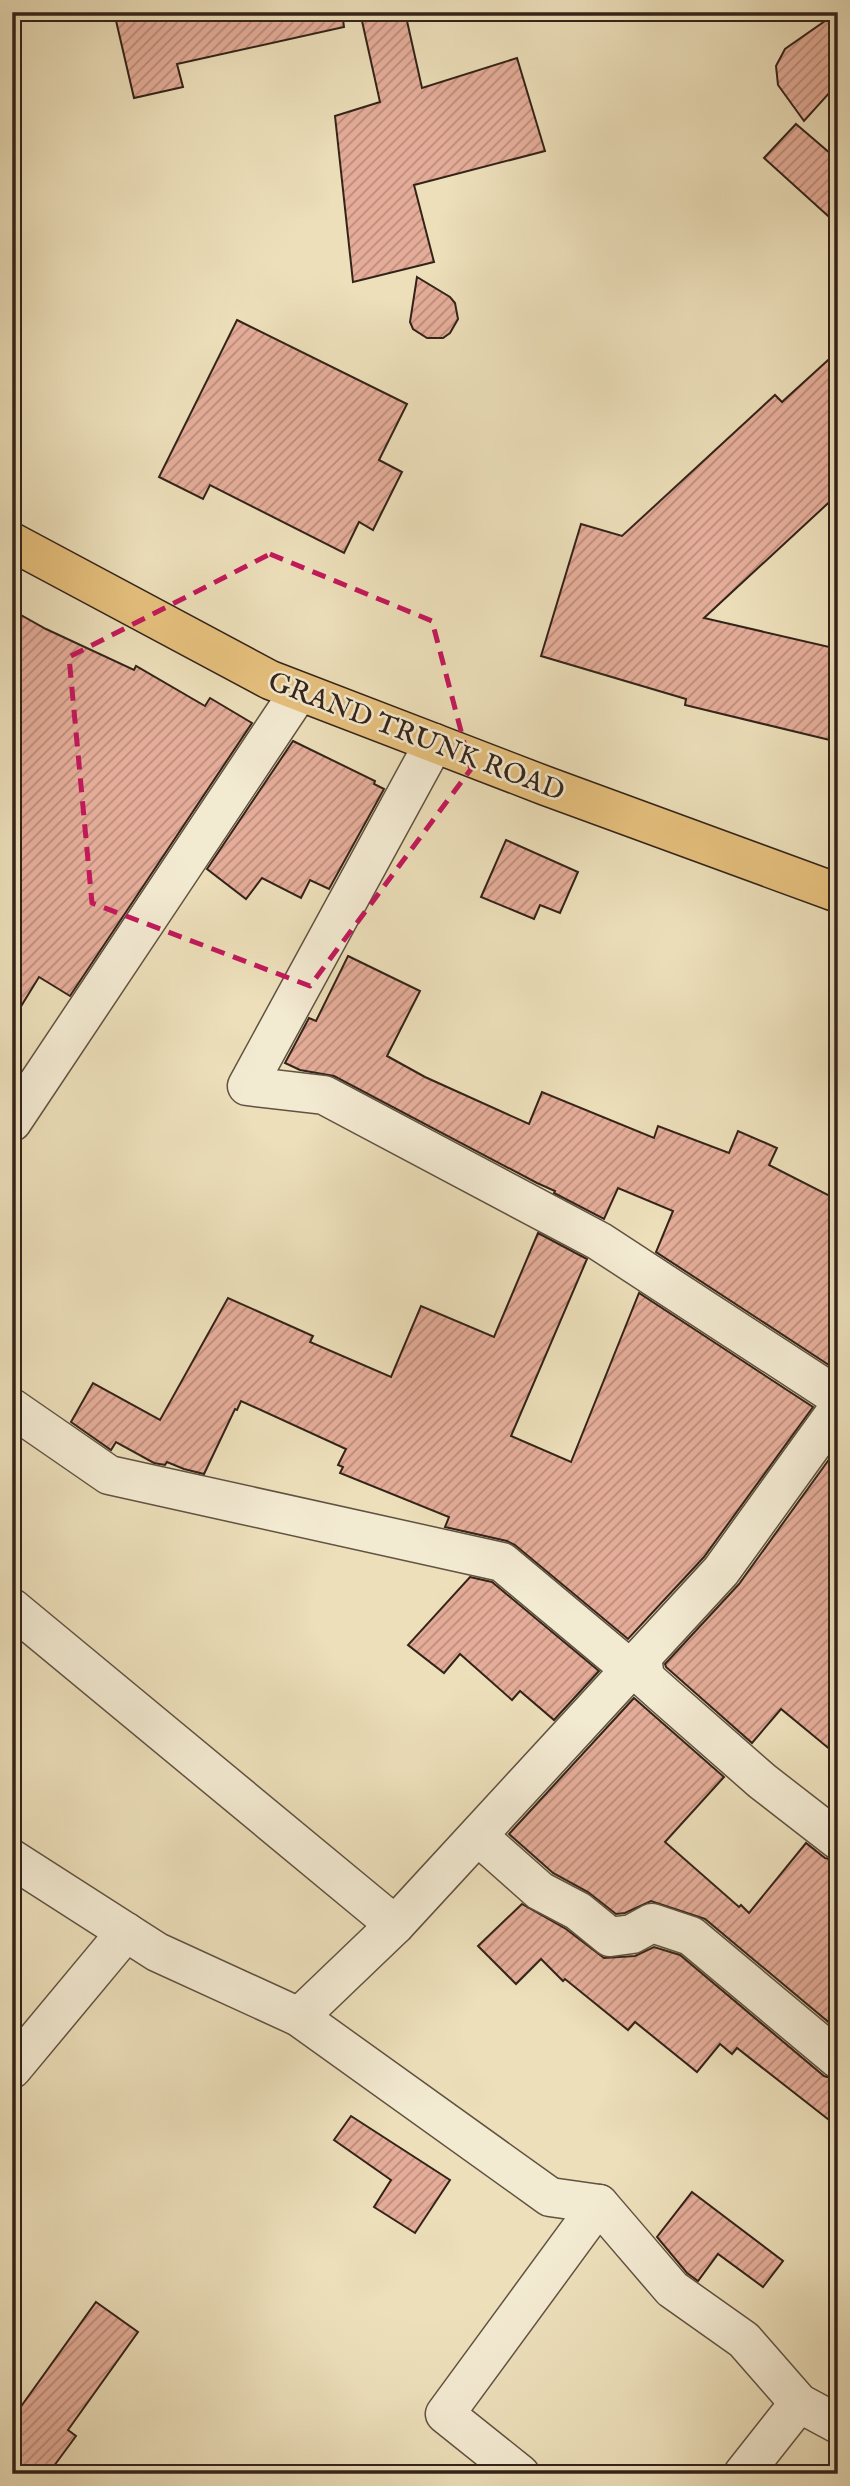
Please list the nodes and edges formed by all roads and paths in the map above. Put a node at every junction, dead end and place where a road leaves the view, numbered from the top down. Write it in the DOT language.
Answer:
graph roads {
  1 [pos="12,542"];
  2 [pos="299,692"];
  3 [pos="434,743"];
  4 [pos="838,893"];
  5 [pos="12,1122"];
  6 [pos="838,1397"];
  7 [pos="12,1408"];
  8 [pos="838,1409"];
  9 [pos="12,1608"];
  10 [pos="636,1663"];
  11 [pos="478,1836"];
  12 [pos="838,1840"];
  13 [pos="12,1859"];
  14 [pos="395,1925"];
  15 [pos="126,1932"];
  16 [pos="299,2017"];
  17 [pos="838,2059"];
  18 [pos="12,2069"];
  19 [pos="599,2204"];
  20 [pos="799,2403"];
  21 [pos="838,2424"];
  22 [pos="520,2474"];
  23 [pos="743,2474"];
  1 -- 2 [label="main road, GRAND TRUNK ROAD"];
  2 -- 3 [label="main road, GRAND TRUNK ROAD"];
  2 -- 5 [label="street"];
  3 -- 4 [label="main road, GRAND TRUNK ROAD"];
  3 -- 6 [label="street"];
  7 -- 10 [label="street"];
  8 -- 10 [label="street"];
  9 -- 14 [label="street"];
  10 -- 11 [label="street"];
  10 -- 12 [label="street"];
  11 -- 14 [label="street"];
  11 -- 17 [label="street"];
  13 -- 15 [label="street"];
  14 -- 16 [label="street"];
  15 -- 16 [label="street"];
  15 -- 18 [label="street"];
  16 -- 19 [label="street"];
  19 -- 20 [label="street"];
  19 -- 22 [label="street"];
  20 -- 21 [label="street"];
  20 -- 23 [label="street"];
}
